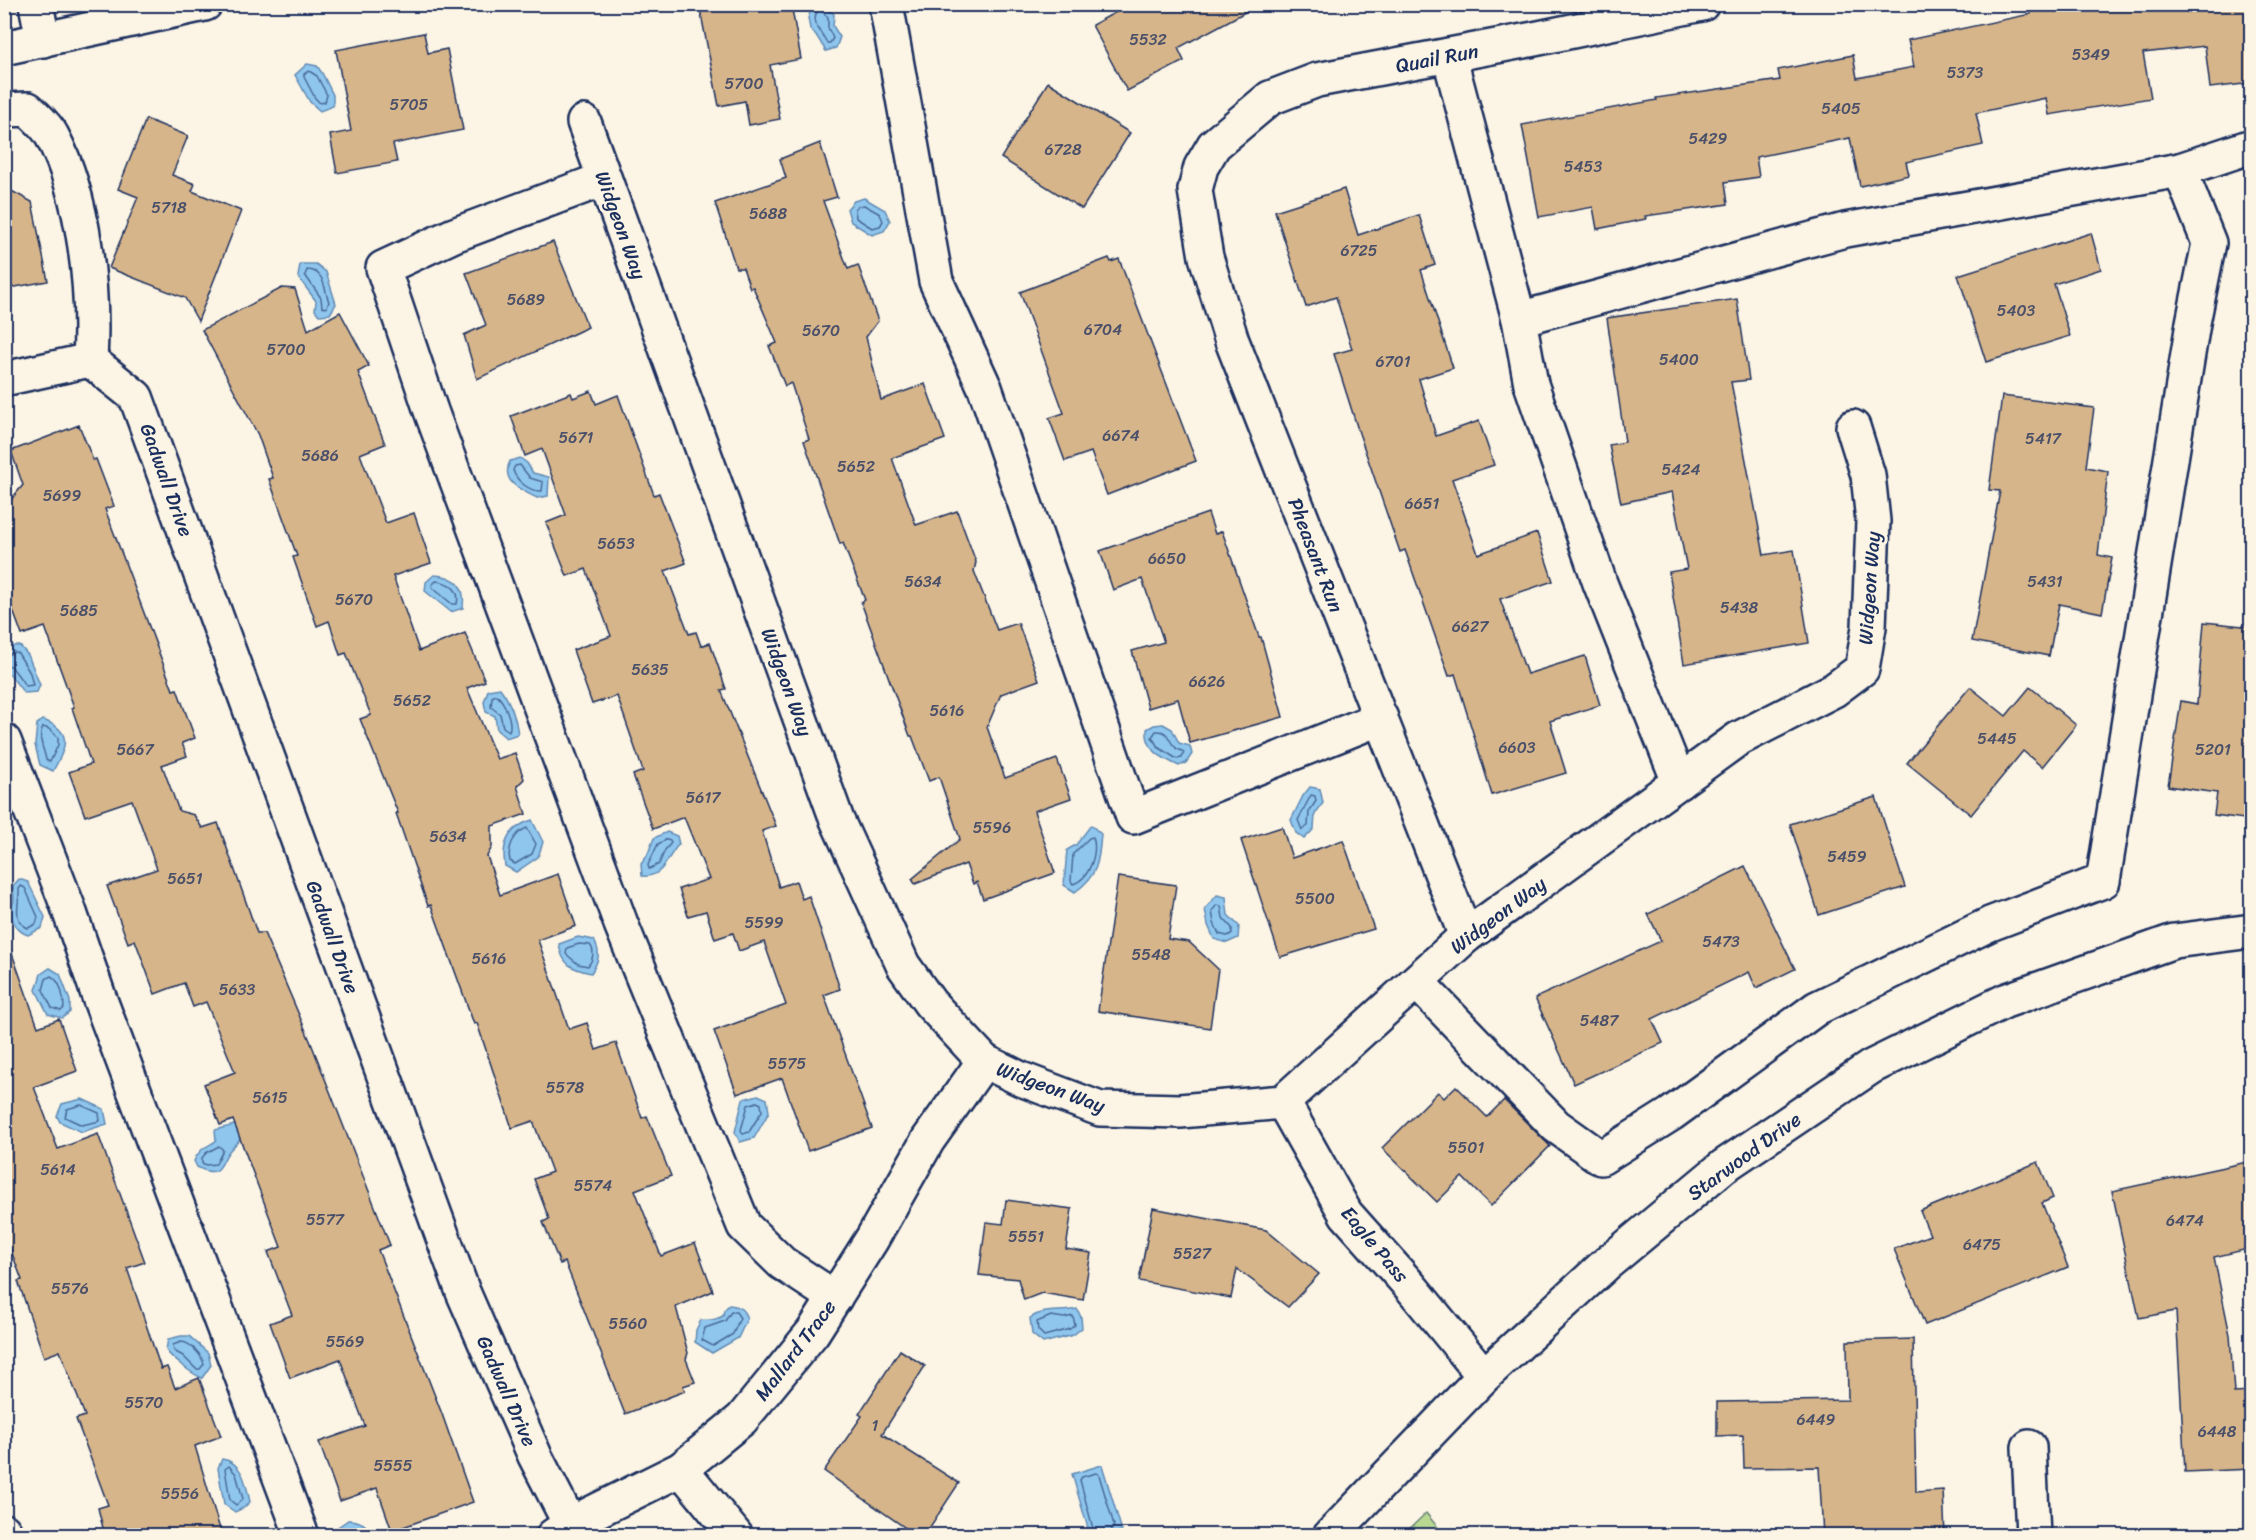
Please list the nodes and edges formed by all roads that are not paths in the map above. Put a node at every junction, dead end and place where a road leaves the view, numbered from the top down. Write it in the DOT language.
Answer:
graph roads {
  1 [pos="36,4"];
  2 [pos="205,4"];
  3 [pos="886,4"];
  4 [pos="1702,4"];
  5 [pos="44,40"];
  6 [pos="4,48"];
  7 [pos="1449,55"];
  8 [pos="4,110"];
  9 [pos="584,122"];
  10 [pos="2252,146"];
  11 [pos="1202,167"];
  12 [pos="2180,170"];
  13 [pos="604,179"];
  14 [pos="1519,319"];
  15 [pos="90,360"];
  16 [pos="4,379"];
  17 [pos="1853,427"];
  18 [pos="1381,718"];
  19 [pos="4,741"];
  20 [pos="1679,782"];
  21 [pos="2252,931"];
  22 [pos="1467,936"];
  23 [pos="1417,982"];
  24 [pos="984,1061"];
  25 [pos="1283,1102"];
  26 [pos="834,1298"];
  27 [pos="1484,1376"];
  28 [pos="2029,1448"];
  29 [pos="681,1469"];
  30 [pos="562,1530"];
  31 [pos="302,1536"];
  32 [pos="736,1536"];
  33 [pos="1330,1536"];
  34 [pos="2033,1536"];
  1 -- 5 [label="street"];
  2 -- 5 [label="street"];
  3 -- 18 [label="street"];
  4 -- 7 [label="street, Quail Run"];
  5 -- 6 [label="street"];
  7 -- 11 [label="street, Quail Run"];
  7 -- 14 [label="street"];
  8 -- 15 [label="street"];
  9 -- 13 [label="street, Widgeon Way"];
  10 -- 12 [label="street"];
  11 -- 18 [label="street, Pheasant Run"];
  12 -- 14 [label="street"];
  12 -- 23 [label="street"];
  13 -- 24 [label="street, Widgeon Way"];
  13 -- 26 [label="street"];
  14 -- 20 [label="street"];
  15 -- 16 [label="street"];
  15 -- 30 [label="street, Gadwall Drive"];
  17 -- 20 [label="street, Widgeon Way"];
  18 -- 22 [label="street, Pheasant Run"];
  19 -- 31 [label="street"];
  20 -- 22 [label="street, Widgeon Way"];
  21 -- 27 [label="street, Starwood Drive"];
  22 -- 23 [label="street, Widgeon Way"];
  23 -- 25 [label="street, Widgeon Way"];
  24 -- 25 [label="street, Widgeon Way"];
  24 -- 26 [label="street, Mallard Trace"];
  25 -- 27 [label="street, Eagle Pass"];
  26 -- 29 [label="street, Mallard Trace"];
  27 -- 33 [label="street, Starwood Drive"];
  28 -- 34 [label="street"];
  29 -- 30 [label="street, Mallard Trace"];
  29 -- 32 [label="street"];
}
